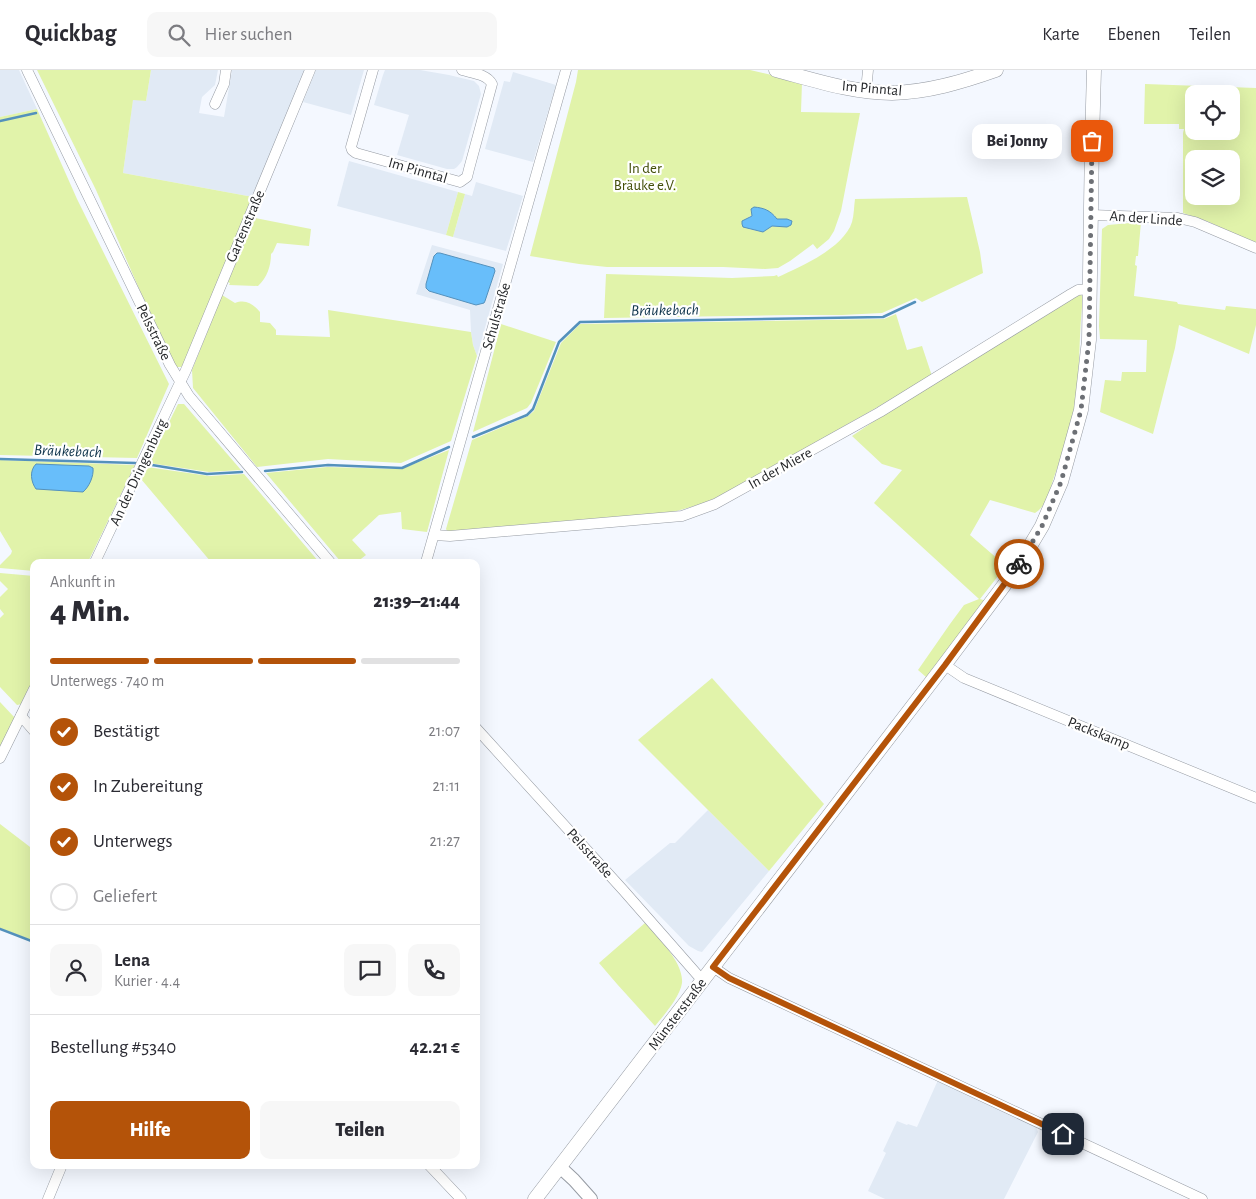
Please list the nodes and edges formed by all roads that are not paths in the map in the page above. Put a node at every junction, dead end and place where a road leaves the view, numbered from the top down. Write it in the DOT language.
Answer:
graph roads {
  1 [pos="28,70"];
  2 [pos="226,70"];
  3 [pos="310,70"];
  4 [pos="373,70"];
  5 [pos="462,70"];
  6 [pos="566,70"];
  7 [pos="776,70"];
  8 [pos="868,70"];
  9 [pos="996,70"];
  10 [pos="1094,70"];
  11 [pos="866,91"];
  12 [pos="215,104"];
  13 [pos="1091,215"];
  14 [pos="1256,248"];
  15 [pos="1090,289"];
  16 [pos="180,382"];
  17 [pos="434,535"];
  18 [pos="96,559"];
  19 [pos="327,559"];
  20 [pos="427,559"];
  21 [pos="945,665"];
  22 [pos="30,697"];
  23 [pos="21,716"];
  24 [pos="30,726"];
  25 [pos="480,732"];
  26 [pos="0,758"];
  27 [pos="1256,798"];
  28 [pos="713,967"];
  29 [pos="702,980"];
  30 [pos="560,1167"];
  31 [pos="60,1169"];
  32 [pos="433,1169"];
  33 [pos="48,1199"];
  34 [pos="461,1199"];
  35 [pos="535,1199"];
  36 [pos="591,1199"];
  37 [pos="1202,1199"];
  1 -- 16 [label="street, Pelsstraße"];
  2 -- 12 [label="street"];
  3 -- 16 [label="street, Gartenstraße"];
  4 -- 5 [label="street, Im Pinntal"];
  6 -- 17 [label="street, Schulstraße"];
  7 -- 11 [label="main road, Im Pinntal"];
  8 -- 11 [label="street"];
  9 -- 11 [label="main road, Im Pinntal"];
  10 -- 13 [label="main road, Münsterstraße"];
  13 -- 14 [label="street, An der Linde"];
  13 -- 15 [label="main road, Münsterstraße"];
  15 -- 17 [label="street, In der Miere"];
  15 -- 21 [label="main road, Münsterstraße"];
  16 -- 18 [label="street, An der Dringenburg"];
  16 -- 19 [label="street, Pelsstraße"];
  17 -- 20 [label="street, Schulstraße"];
  21 -- 27 [label="street, Packskamp"];
  21 -- 28 [label="main road, Münsterstraße"];
  22 -- 23 [label="street"];
  23 -- 24 [label="street"];
  23 -- 26 [label="street"];
  25 -- 29 [label="street, Pelsstraße"];
  28 -- 29 [label="main road, Münsterstraße"];
  28 -- 37 [label="street"];
  29 -- 30 [label="main road, Münsterstraße"];
  30 -- 35 [label="main road, Münsterstraße"];
  30 -- 36 [label="street"];
  31 -- 33 [label="street"];
  32 -- 34 [label="street"];
}
